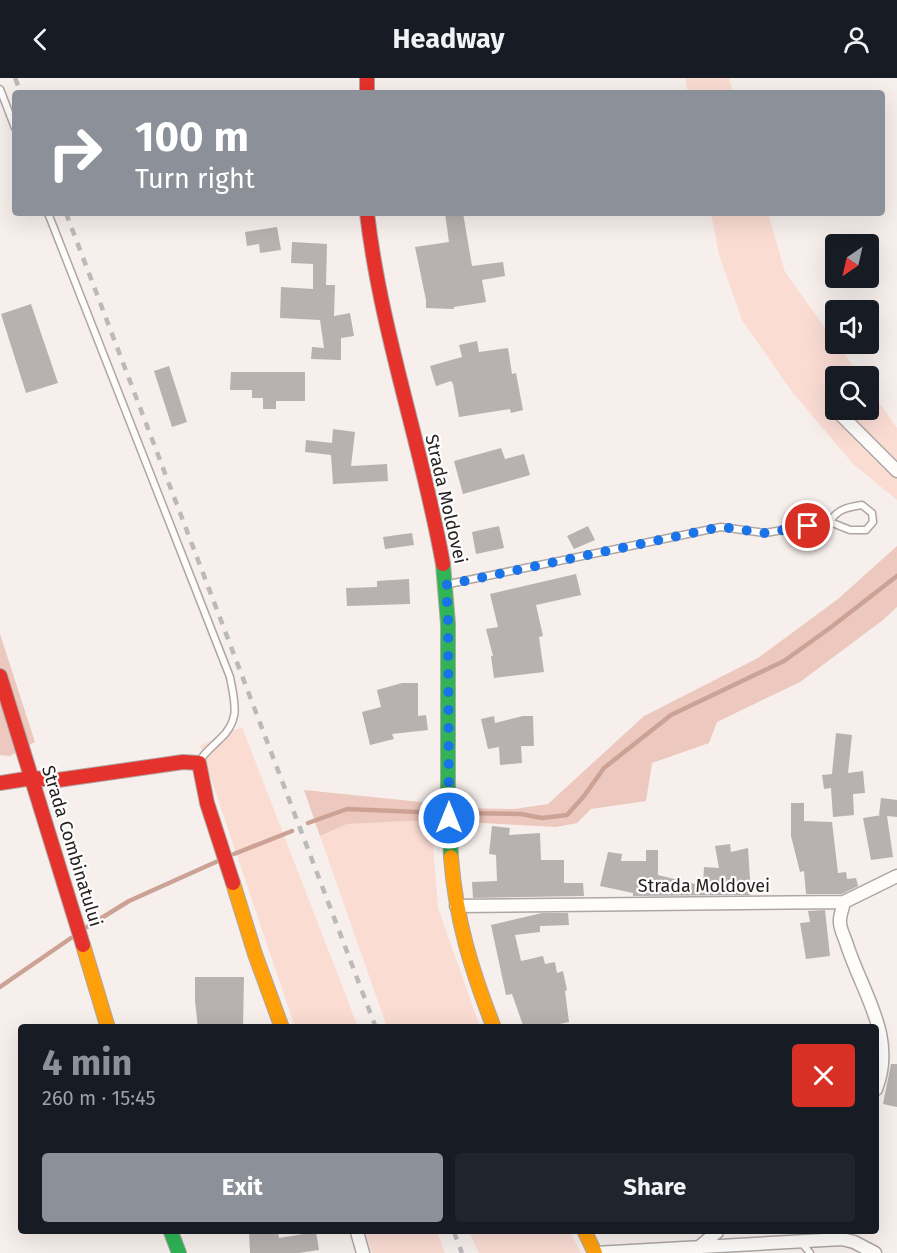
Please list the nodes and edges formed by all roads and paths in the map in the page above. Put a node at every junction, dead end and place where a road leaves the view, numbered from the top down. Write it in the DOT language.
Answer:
graph roads {
  1 [pos="0,90"];
  2 [pos="12,120"];
  3 [pos="49,216"];
  4 [pos="367,216"];
  5 [pos="846,420"];
  6 [pos="897,471"];
  7 [pos="830,522"];
  8 [pos="446,585"];
  9 [pos="0,676"];
  10 [pos="199,763"];
  11 [pos="32,778"];
  12 [pos="1,781"];
  13 [pos="897,876"];
  14 [pos="844,902"];
  15 [pos="456,906"];
  16 [pos="107,1024"];
  17 [pos="281,1024"];
  18 [pos="492,1024"];
  19 [pos="879,1084"];
  20 [pos="172,1234"];
  21 [pos="358,1234"];
  22 [pos="574,1234"];
  23 [pos="586,1234"];
  24 [pos="715,1234"];
  25 [pos="800,1241"];
  26 [pos="699,1247"];
  27 [pos="179,1253"];
  28 [pos="363,1253"];
  29 [pos="580,1253"];
  30 [pos="595,1253"];
  31 [pos="810,1253"];
  32 [pos="875,1253"];
  1 -- 2 [label="lane"];
  3 -- 10 [label="lane"];
  4 -- 8 [label="main road, Strada Moldovei"];
  5 -- 6 [label="street"];
  7 -- 7 [label="lane"];
  7 -- 8 [label="lane"];
  8 -- 15 [label="main road, Strada Moldovei"];
  9 -- 11 [label="main road, Strada Combinatului"];
  10 -- 11 [label="main road"];
  10 -- 17 [label="main road"];
  11 -- 12 [label="main road"];
  11 -- 16 [label="main road, Strada Combinatului"];
  13 -- 14 [label="street, Strada Moldovei"];
  14 -- 15 [label="street, Strada Moldovei"];
  14 -- 19 [label="street"];
  15 -- 18 [label="main road, Strada Moldovei"];
  20 -- 27 [label="main road"];
  21 -- 28 [label="street"];
  22 -- 29 [label="main road"];
  23 -- 30 [label="main road"];
  24 -- 26 [label="street"];
  25 -- 26 [label="street"];
  25 -- 31 [label="lane"];
  25 -- 32 [label="street"];
  26 -- 30 [label="street"];
}
